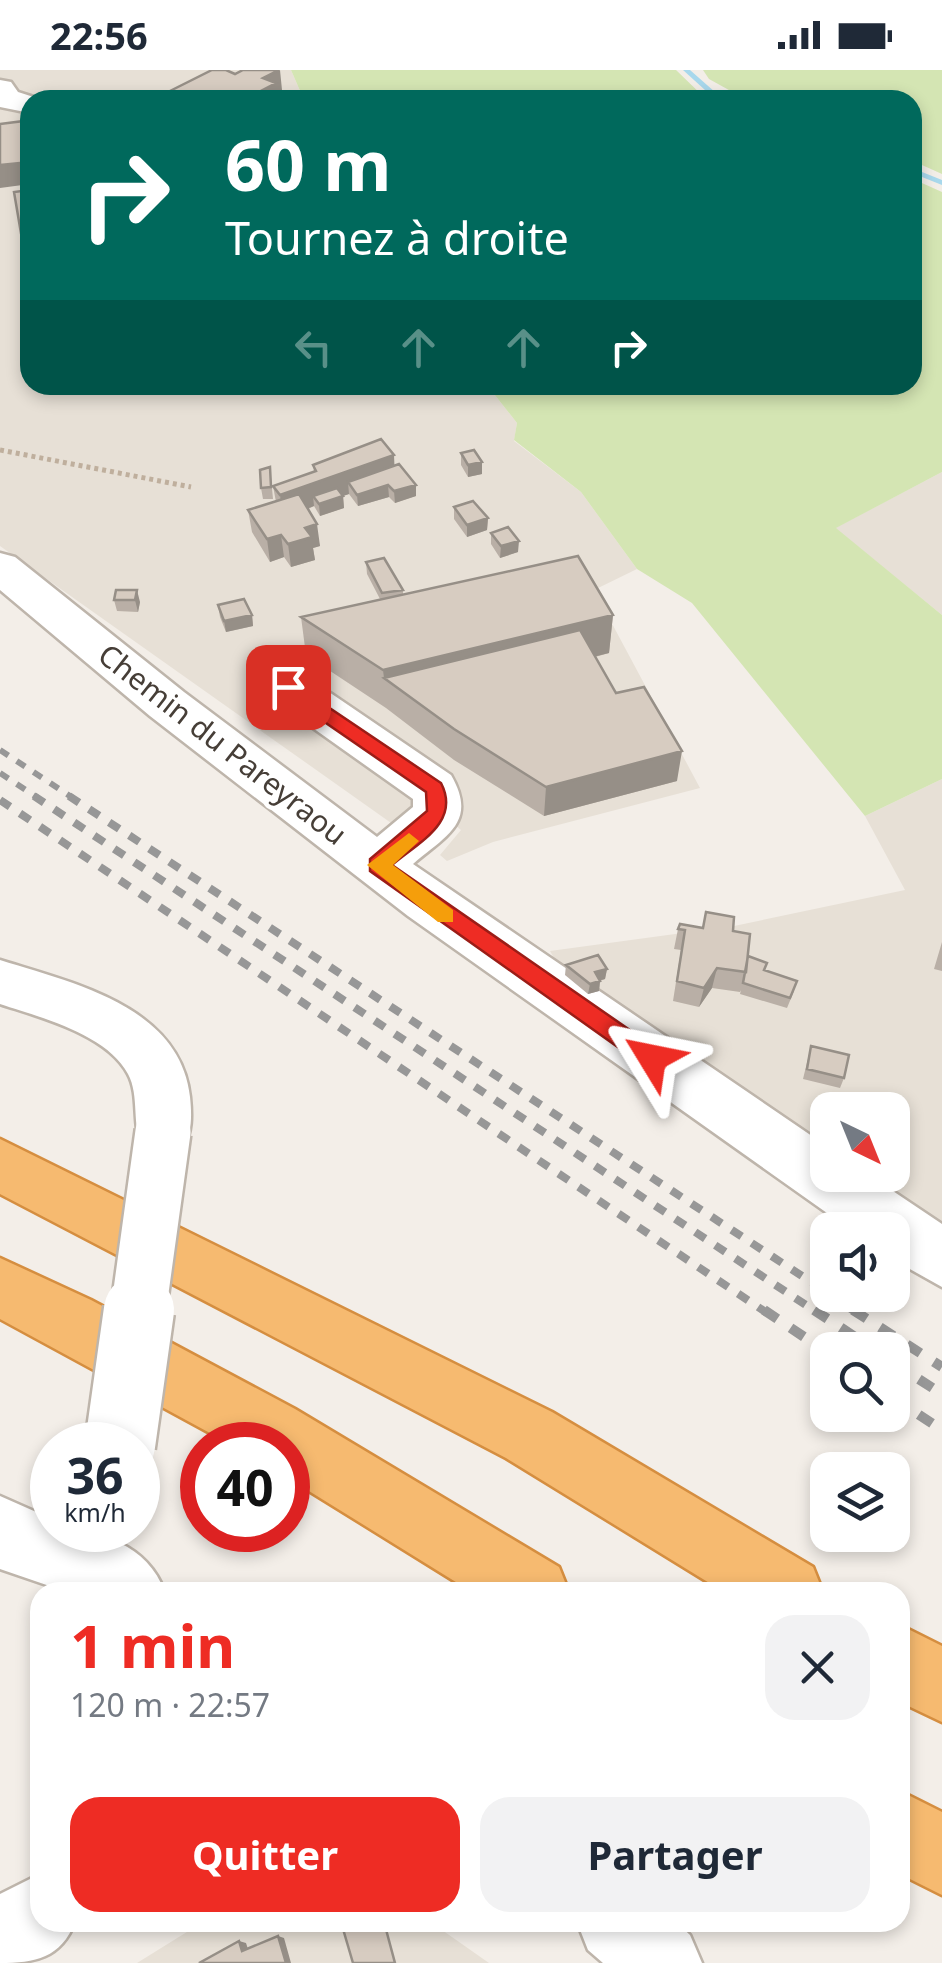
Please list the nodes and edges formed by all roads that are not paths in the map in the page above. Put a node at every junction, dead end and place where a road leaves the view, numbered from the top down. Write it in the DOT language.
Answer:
graph roads {
  1 [pos="0,89"];
  2 [pos="20,102"];
  3 [pos="0,567"];
  4 [pos="306,685"];
  5 [pos="378,865"];
  6 [pos="0,982"];
  7 [pos="0,1165"];
  8 [pos="942,1259"];
  9 [pos="0,1287"];
  10 [pos="123,1422"];
  11 [pos="0,1530"];
  12 [pos="113,1564"];
  13 [pos="519,1582"];
  14 [pos="772,1582"];
  15 [pos="910,1667"];
  16 [pos="942,1686"];
  17 [pos="910,1836"];
  18 [pos="942,1857"];
  19 [pos="30,1920"];
  20 [pos="627,1932"];
  21 [pos="0,1942"];
  22 [pos="662,1963"];
  1 -- 2 [label="street"];
  3 -- 5 [label="street, Chemin du Pareyraou"];
  4 -- 5 [label="street"];
  5 -- 8 [label="street, Chemin du Pareyraou"];
  6 -- 10 [label="street, bridge"];
  7 -- 14 [label="highway"];
  9 -- 13 [label="highway"];
  11 -- 12 [label="street"];
  15 -- 16 [label="highway"];
  17 -- 18 [label="highway"];
  19 -- 21 [label="street"];
  20 -- 22 [label="street"];
}
